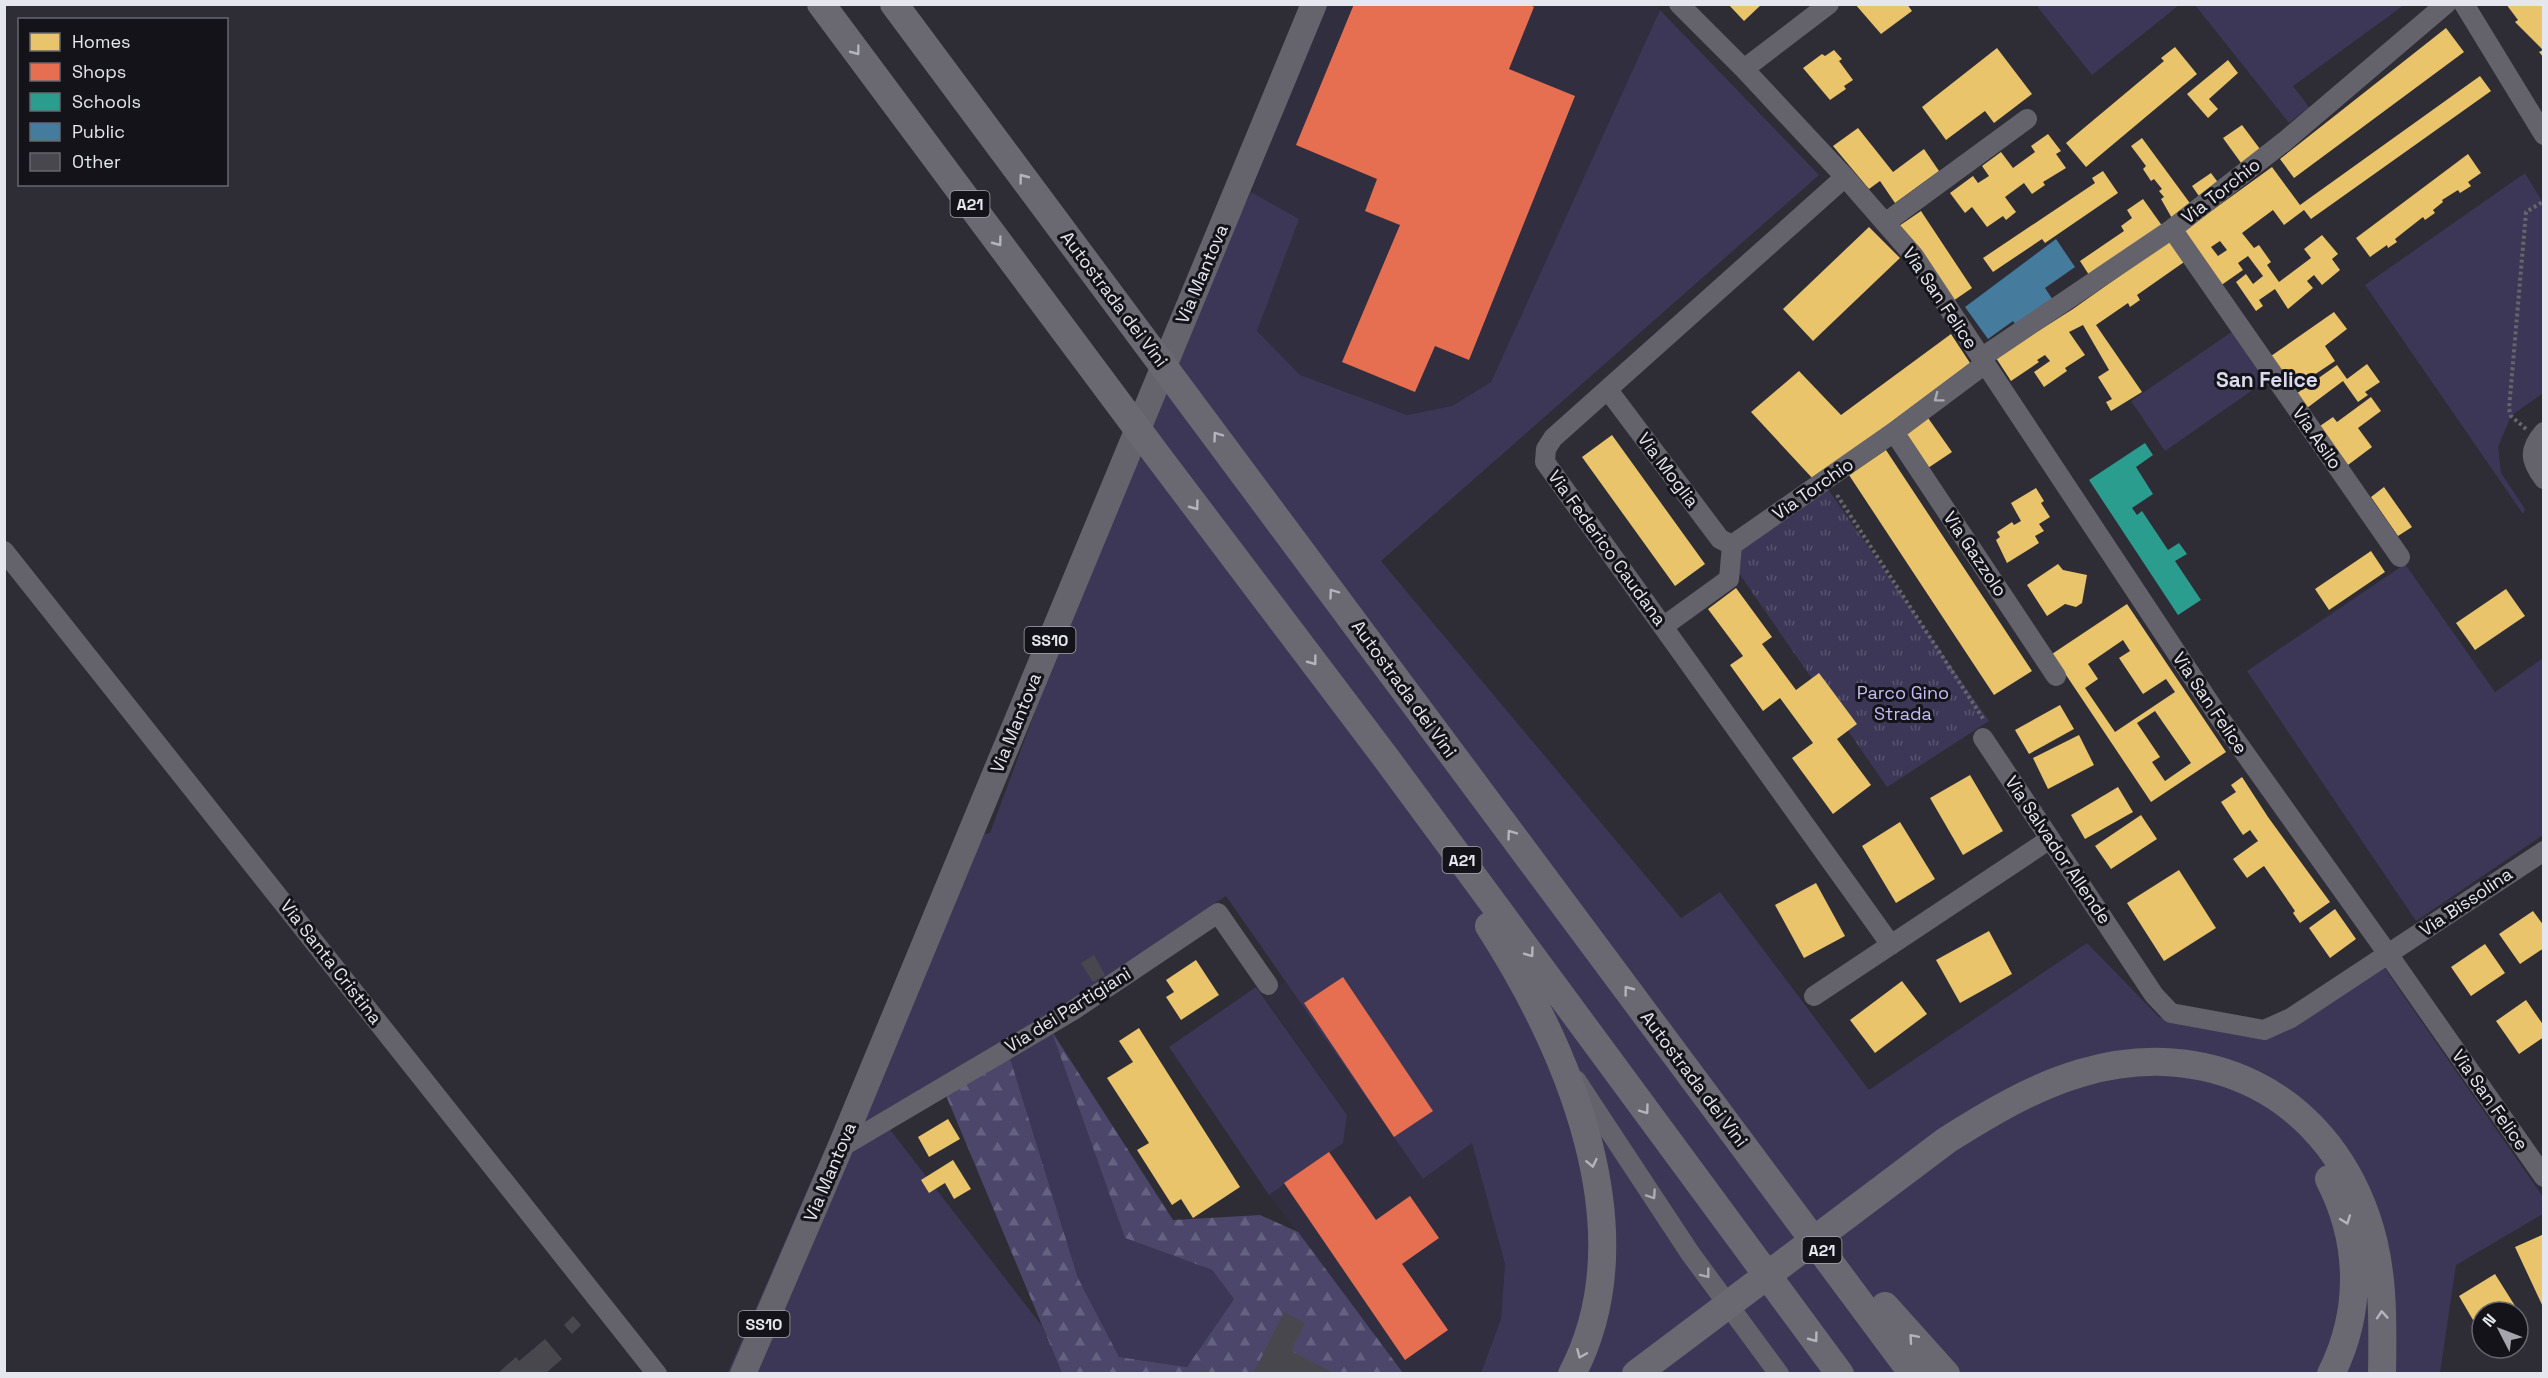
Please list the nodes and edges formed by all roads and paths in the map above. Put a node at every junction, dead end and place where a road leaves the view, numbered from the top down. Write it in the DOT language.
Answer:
graph roads {
  1 [pos="821,4"];
  2 [pos="894,4"];
  3 [pos="1314,4"];
  4 [pos="1679,4"];
  5 [pos="1829,4"];
  6 [pos="2446,4"];
  7 [pos="2464,4"];
  8 [pos="1744,69"];
  9 [pos="2026,119"];
  10 [pos="2544,135"];
  11 [pos="1845,177"];
  12 [pos="2544,201"];
  13 [pos="1885,223"];
  14 [pos="2172,229"];
  15 [pos="1983,361"];
  16 [pos="1608,390"];
  17 [pos="1893,432"];
  18 [pos="2540,436"];
  19 [pos="1827,479"];
  20 [pos="2544,479"];
  21 [pos="1732,546"];
  22 [pos="4,551"];
  23 [pos="2400,557"];
  24 [pos="1664,626"];
  25 [pos="2056,676"];
  26 [pos="1983,738"];
  27 [pos="1386,758"];
  28 [pos="2050,839"];
  29 [pos="2544,851"];
  30 [pos="1891,945"];
  31 [pos="2388,954"];
  32 [pos="1268,985"];
  33 [pos="1814,996"];
  34 [pos="1551,1040"];
  35 [pos="840,1148"];
  36 [pos="2544,1177"];
  37 [pos="1874,1307"];
  38 [pos="657,1374"];
  39 [pos="743,1374"];
  40 [pos="1572,1374"];
  41 [pos="1636,1374"];
  42 [pos="1665,1374"];
  43 [pos="1779,1374"];
  44 [pos="1840,1374"];
  45 [pos="1913,1374"];
  46 [pos="1946,1374"];
  47 [pos="2331,1374"];
  48 [pos="2382,1374"];
  1 -- 27 [label="highway, A21, one-way"];
  37 -- 2 [label="highway, Autostrada dei Vini, one-way"];
  3 -- 35 [label="main road, Via Mantova / SS10"];
  4 -- 8 [label="street, Via San Felice"];
  5 -- 8 [label="street"];
  6 -- 14 [label="street, Via Torchio"];
  7 -- 10 [label="street"];
  8 -- 11 [label="street, Via San Felice"];
  9 -- 13 [label="street"];
  11 -- 13 [label="street, Via San Felice"];
  11 -- 16 [label="street, Via Federico Caudana"];
  12 -- 18 [label="path"];
  13 -- 15 [label="street, Via San Felice"];
  14 -- 15 [label="street, Via Torchio"];
  14 -- 23 [label="street, Via Asilo"];
  15 -- 17 [label="street, Via Torchio, one-way"];
  15 -- 31 [label="street, Via San Felice"];
  16 -- 21 [label="street, Via Moglia"];
  16 -- 24 [label="street, Via Federico Caudana"];
  17 -- 19 [label="street, Via Torchio"];
  17 -- 25 [label="street, Via Gazzolo"];
  18 -- 20 [label="street"];
  19 -- 21 [label="street, Via Torchio"];
  19 -- 26 [label="path"];
  21 -- 24 [label="street"];
  22 -- 38 [label="street, Via Santa Cristina"];
  24 -- 30 [label="street, Via Federico Caudana"];
  26 -- 28 [label="street, Via Salvador Allende"];
  27 -- 34 [label="highway"];
  27 -- 44 [label="highway, A21, one-way"];
  28 -- 30 [label="street"];
  28 -- 31 [label="street, Via Salvador Allende"];
  29 -- 31 [label="street, Via Bissolina"];
  30 -- 33 [label="street"];
  31 -- 36 [label="street, Via San Felice"];
  32 -- 35 [label="street, Via dei Partigiani"];
  34 -- 40 [label="highway, one-way"];
  34 -- 43 [label="street, one-way"];
  35 -- 39 [label="main road, Via Mantova / SS10"];
  37 -- 45 [label="highway"];
  46 -- 37 [label="highway, one-way"];
  48 -- 41 [label="highway, one-way"];
  42 -- 47 [label="highway, one-way"];
}
